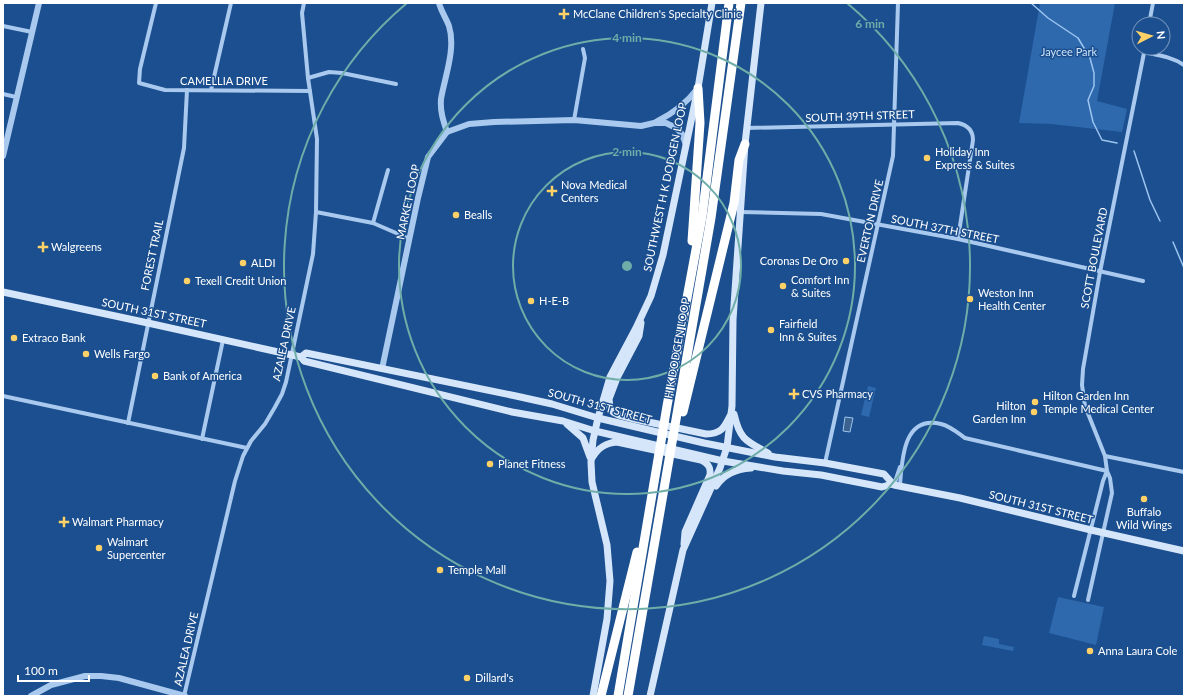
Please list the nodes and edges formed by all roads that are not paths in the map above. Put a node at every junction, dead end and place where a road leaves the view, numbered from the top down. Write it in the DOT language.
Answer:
graph roads {
  1 [pos="39,3"];
  2 [pos="156,3"];
  3 [pos="231,3"];
  4 [pos="304,3"];
  5 [pos="439,3"];
  6 [pos="712,3"];
  7 [pos="729,3"];
  8 [pos="741,3"];
  9 [pos="761,3"];
  10 [pos="898,3"];
  11 [pos="1153,3"];
  12 [pos="1151,16"];
  13 [pos="3,26"];
  14 [pos="32,32"];
  15 [pos="583,49"];
  16 [pos="1144,56"];
  17 [pos="1164,56"];
  18 [pos="1184,65"];
  19 [pos="308,78"];
  20 [pos="396,84"];
  21 [pos="698,88"];
  22 [pos="187,90"];
  23 [pos="211,90"];
  24 [pos="310,91"];
  25 [pos="3,94"];
  26 [pos="16,98"];
  27 [pos="574,120"];
  28 [pos="654,123"];
  29 [pos="895,124"];
  30 [pos="746,128"];
  31 [pos="447,132"];
  32 [pos="745,144"];
  33 [pos="686,146"];
  34 [pos="3,156"];
  35 [pos="388,170"];
  36 [pos="316,212"];
  37 [pos="741,212"];
  38 [pos="373,223"];
  39 [pos="878,224"];
  40 [pos="410,239"];
  41 [pos="958,240"];
  42 [pos="1100,272"];
  43 [pos="1143,281"];
  44 [pos="3,292"];
  45 [pos="642,316"];
  46 [pos="148,323"];
  47 [pos="683,326"];
  48 [pos="223,340"];
  49 [pos="292,355"];
  50 [pos="301,357"];
  51 [pos="382,369"];
  52 [pos="3,396"];
  53 [pos="667,406"];
  54 [pos="732,409"];
  55 [pos="598,418"];
  56 [pos="563,421"];
  57 [pos="128,423"];
  58 [pos="633,423"];
  59 [pos="595,431"];
  60 [pos="202,439"];
  61 [pos="631,441"];
  62 [pos="727,447"];
  63 [pos="247,448"];
  64 [pos="1105,456"];
  65 [pos="702,457"];
  66 [pos="775,457"];
  67 [pos="592,460"];
  68 [pos="723,461"];
  69 [pos="825,463"];
  70 [pos="783,471"];
  71 [pos="1107,471"];
  72 [pos="1184,472"];
  73 [pos="895,484"];
  74 [pos="706,500"];
  75 [pos="1091,530"];
  76 [pos="1103,533"];
  77 [pos="655,540"];
  78 [pos="683,550"];
  79 [pos="1184,551"];
  80 [pos="1074,596"];
  81 [pos="1088,600"];
  82 [pos="31,696"];
  83 [pos="184,696"];
  84 [pos="594,696"];
  85 [pos="601,696"];
  86 [pos="618,696"];
  87 [pos="628,696"];
  88 [pos="650,696"];
  1 -- 14 [label="street"];
  2 -- 22 [label="street, CAMELLIA DRIVE"];
  3 -- 23 [label="street"];
  4 -- 19 [label="street, AZALEA DRIVE"];
  5 -- 31 [label="street"];
  6 -- 21 [label="main road, SOUTHWEST H K DODGEN LOOP"];
  7 -- 47 [label="highway, H K DODGEN LOOP"];
  8 -- 77 [label="highway, H K DODGEN LOOP"];
  9 -- 30 [label="main road"];
  10 -- 29 [label="street, EVERTON DRIVE"];
  11 -- 12 [label="street"];
  13 -- 14 [label="street"];
  14 -- 26 [label="street"];
  15 -- 27 [label="street"];
  16 -- 42 [label="street, SCOTT BOULEVARD"];
  17 -- 18 [label="street"];
  19 -- 20 [label="street"];
  19 -- 24 [label="street, AZALEA DRIVE"];
  21 -- 28 [label="street"];
  21 -- 33 [label="main road, SOUTHWEST H K DODGEN LOOP"];
  21 -- 47 [label="highway"];
  22 -- 23 [label="street, CAMELLIA DRIVE"];
  22 -- 46 [label="street, FOREST TRAIL"];
  23 -- 24 [label="street, CAMELLIA DRIVE"];
  24 -- 36 [label="street, AZALEA DRIVE"];
  25 -- 26 [label="street"];
  26 -- 34 [label="street"];
  27 -- 28 [label="street"];
  27 -- 31 [label="street"];
  28 -- 33 [label="street"];
  29 -- 30 [label="street, SOUTH 39TH STREET"];
  29 -- 39 [label="street, EVERTON DRIVE"];
  29 -- 41 [label="street, SOUTH 39TH STREET"];
  30 -- 32 [label="main road"];
  31 -- 40 [label="street, MARKET LOOP"];
  32 -- 37 [label="main road"];
  32 -- 77 [label="highway"];
  33 -- 45 [label="main road, SOUTHWEST H K DODGEN LOOP"];
  35 -- 38 [label="street"];
  36 -- 38 [label="street"];
  36 -- 49 [label="street, AZALEA DRIVE"];
  37 -- 39 [label="street, SOUTH 37TH STREET"];
  37 -- 54 [label="main road"];
  38 -- 40 [label="street"];
  39 -- 41 [label="street, SOUTH 37TH STREET"];
  39 -- 69 [label="street, EVERTON DRIVE"];
  40 -- 51 [label="street, MARKET LOOP"];
  41 -- 42 [label="street, SOUTH 37TH STREET"];
  42 -- 43 [label="street, SOUTH 37TH STREET"];
  42 -- 64 [label="street, SCOTT BOULEVARD"];
  44 -- 46 [label="main road, SOUTH 31ST STREET"];
  45 -- 55 [label="main road, SOUTHWEST H K DODGEN LOOP"];
  45 -- 58 [label="main road"];
  46 -- 48 [label="main road, SOUTH 31ST STREET"];
  46 -- 57 [label="street, FOREST TRAIL"];
  47 -- 53 [label="highway, H K DODGEN LOOP"];
  48 -- 49 [label="main road, SOUTH 31ST STREET"];
  48 -- 60 [label="street"];
  49 -- 50 [label="main road, SOUTH 31ST STREET"];
  49 -- 63 [label="street, AZALEA DRIVE"];
  50 -- 51 [label="main road, SOUTH 31ST STREET"];
  50 -- 56 [label="main road, SOUTH 31ST STREET"];
  51 -- 55 [label="main road, SOUTH 31ST STREET"];
  52 -- 57 [label="street"];
  53 -- 85 [label="highway"];
  53 -- 86 [label="highway, H K DODGEN LOOP"];
  54 -- 58 [label="main road"];
  54 -- 62 [label="main road"];
  54 -- 66 [label="main road"];
  55 -- 58 [label="main road, SOUTH 31ST STREET"];
  55 -- 59 [label="main road, SOUTHWEST H K DODGEN LOOP"];
  56 -- 59 [label="main road, SOUTH 31ST STREET"];
  56 -- 67 [label="main road"];
  57 -- 60 [label="street"];
  58 -- 62 [label="main road, SOUTH 31ST STREET"];
  59 -- 61 [label="main road, SOUTH 31ST STREET"];
  59 -- 67 [label="main road, SOUTHWEST H K DODGEN LOOP"];
  60 -- 63 [label="street"];
  61 -- 65 [label="main road, SOUTH 31ST STREET"];
  61 -- 67 [label="main road"];
  62 -- 66 [label="main road, SOUTH 31ST STREET"];
  62 -- 68 [label="main road"];
  63 -- 83 [label="street, AZALEA DRIVE"];
  64 -- 71 [label="street, SCOTT BOULEVARD"];
  64 -- 72 [label="street"];
  65 -- 68 [label="main road, SOUTH 31ST STREET"];
  65 -- 78 [label="main road"];
  66 -- 69 [label="main road, SOUTH 31ST STREET"];
  67 -- 84 [label="main road, SOUTHWEST H K DODGEN LOOP"];
  68 -- 70 [label="main road, SOUTH 31ST STREET"];
  68 -- 74 [label="main road"];
  69 -- 73 [label="main road, SOUTH 31ST STREET"];
  70 -- 73 [label="main road, SOUTH 31ST STREET"];
  70 -- 74 [label="main road"];
  71 -- 73 [label="street"];
  71 -- 75 [label="street, SCOTT BOULEVARD"];
  71 -- 76 [label="street, SCOTT BOULEVARD"];
  73 -- 75 [label="main road, SOUTH 31ST STREET"];
  74 -- 78 [label="main road"];
  75 -- 76 [label="main road, SOUTH 31ST STREET"];
  75 -- 80 [label="street, SCOTT BOULEVARD"];
  76 -- 79 [label="main road, SOUTH 31ST STREET"];
  76 -- 81 [label="street, SCOTT BOULEVARD"];
  77 -- 87 [label="highway, H K DODGEN LOOP"];
  78 -- 88 [label="main road"];
  82 -- 83 [label="street"];
}
